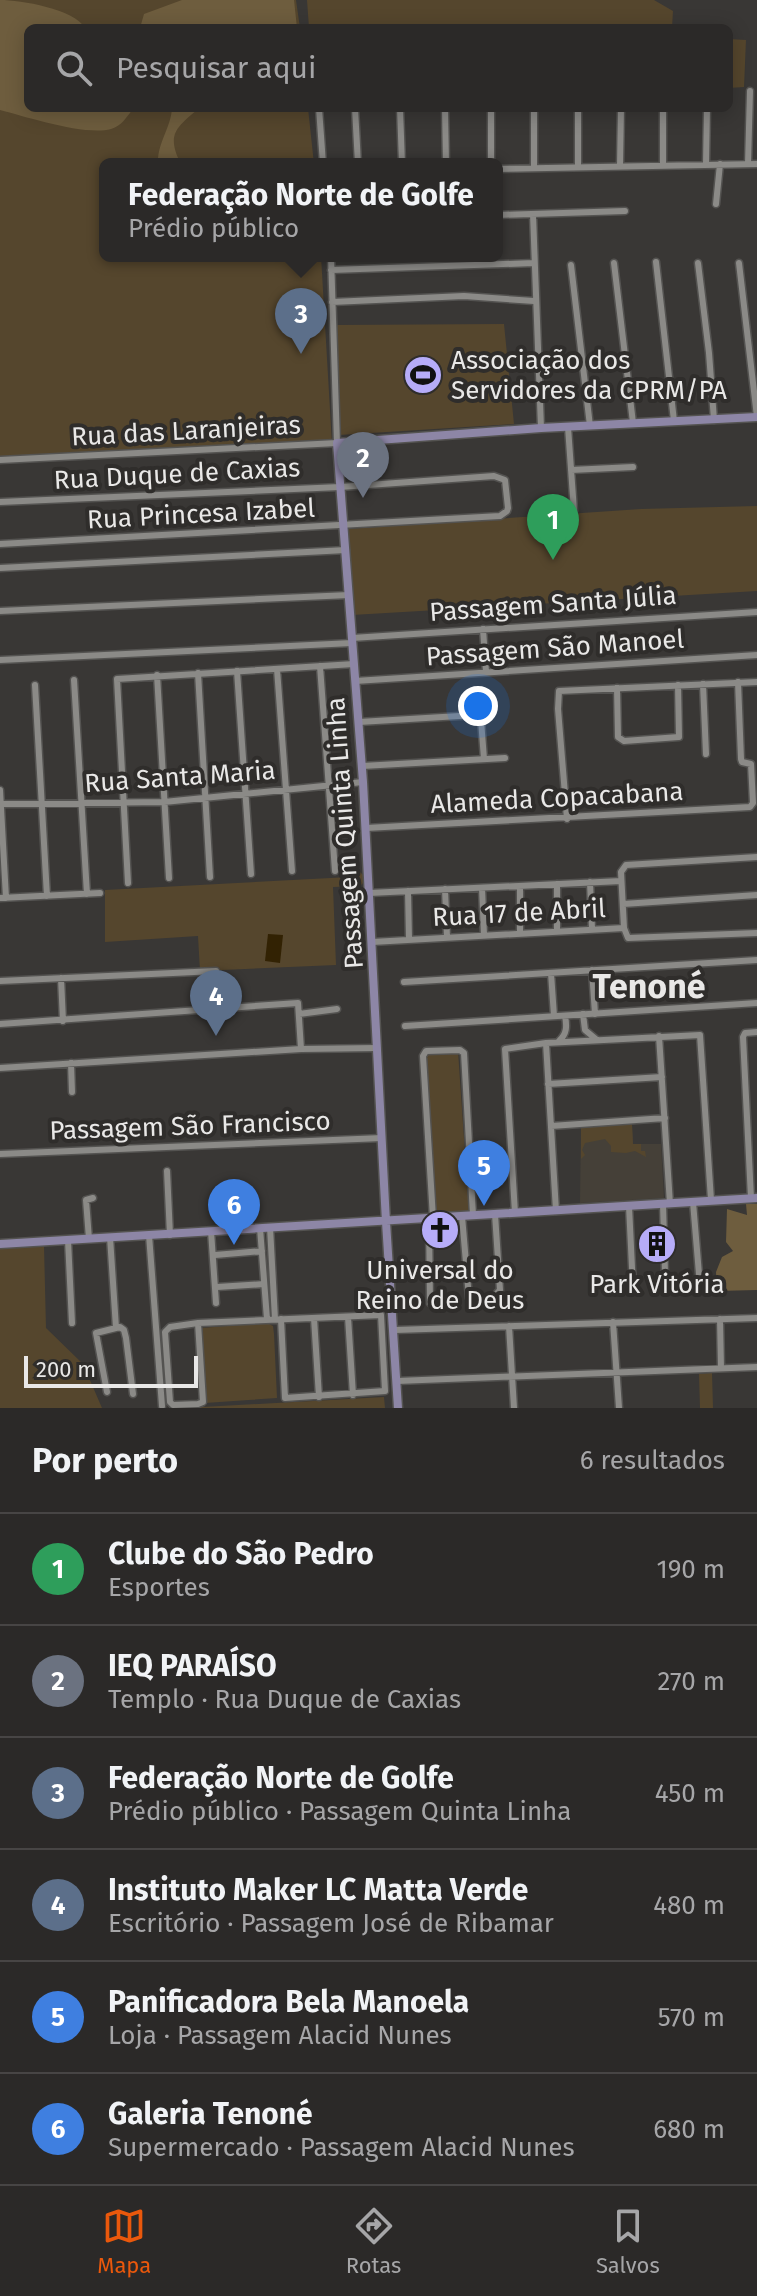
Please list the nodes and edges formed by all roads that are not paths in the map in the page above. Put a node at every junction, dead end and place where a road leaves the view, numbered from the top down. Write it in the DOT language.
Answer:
graph roads {
  1 [pos="750,91"];
  2 [pos="319,112"];
  3 [pos="355,112"];
  4 [pos="400,112"];
  5 [pos="445,112"];
  6 [pos="491,112"];
  7 [pos="534,112"];
  8 [pos="578,112"];
  9 [pos="621,112"];
  10 [pos="663,112"];
  11 [pos="707,112"];
  12 [pos="323,158"];
  13 [pos="358,158"];
  14 [pos="402,158"];
  15 [pos="446,158"];
  16 [pos="491,158"];
  17 [pos="706,164"];
  18 [pos="720,164"];
  19 [pos="748,164"];
  20 [pos="757,164"];
  21 [pos="620,166"];
  22 [pos="663,166"];
  23 [pos="534,167"];
  24 [pos="578,167"];
  25 [pos="503,169"];
  26 [pos="716,204"];
  27 [pos="625,211"];
  28 [pos="533,214"];
  29 [pos="503,215"];
  30 [pos="331,262"];
  31 [pos="656,262"];
  32 [pos="534,263"];
  33 [pos="614,263"];
  34 [pos="698,263"];
  35 [pos="739,263"];
  36 [pos="571,265"];
  37 [pos="331,270"];
  38 [pos="534,301"];
  39 [pos="332,302"];
  40 [pos="757,417"];
  41 [pos="714,420"];
  42 [pos="674,421"];
  43 [pos="633,423"];
  44 [pos="590,426"];
  45 [pos="568,427"];
  46 [pos="541,428"];
  47 [pos="337,443"];
  48 [pos="0,460"];
  49 [pos="633,467"];
  50 [pos="571,470"];
  51 [pos="340,487"];
  52 [pos="0,502"];
  53 [pos="574,511"];
  54 [pos="500,516"];
  55 [pos="344,527"];
  56 [pos="0,544"];
  57 [pos="346,550"];
  58 [pos="0,568"];
  59 [pos="349,595"];
  60 [pos="0,611"];
  61 [pos="757,612"];
  62 [pos="483,629"];
  63 [pos="352,640"];
  64 [pos="757,655"];
  65 [pos="0,660"];
  66 [pos="354,664"];
  67 [pos="320,666"];
  68 [pos="277,669"];
  69 [pos="237,671"];
  70 [pos="486,672"];
  71 [pos="198,673"];
  72 [pos="157,675"];
  73 [pos="74,680"];
  74 [pos="355,681"];
  75 [pos="738,682"];
  76 [pos="757,682"];
  77 [pos="703,684"];
  78 [pos="35,685"];
  79 [pos="678,685"];
  80 [pos="617,688"];
  81 [pos="359,722"];
  82 [pos="706,754"];
  83 [pos="505,758"];
  84 [pos="484,759"];
  85 [pos="362,766"];
  86 [pos="363,782"];
  87 [pos="328,784"];
  88 [pos="285,789"];
  89 [pos="0,790"];
  90 [pos="245,794"];
  91 [pos="205,799"];
  92 [pos="164,802"];
  93 [pos="42,803"];
  94 [pos="123,803"];
  95 [pos="0,804"];
  96 [pos="82,805"];
  97 [pos="567,819"];
  98 [pos="366,828"];
  99 [pos="757,857"];
  100 [pos="292,871"];
  101 [pos="335,871"];
  102 [pos="251,874"];
  103 [pos="210,877"];
  104 [pos="169,878"];
  105 [pos="621,881"];
  106 [pos="590,882"];
  107 [pos="128,883"];
  108 [pos="557,884"];
  109 [pos="520,886"];
  110 [pos="482,888"];
  111 [pos="445,889"];
  112 [pos="408,891"];
  113 [pos="100,893"];
  114 [pos="369,893"];
  115 [pos="87,894"];
  116 [pos="757,895"];
  117 [pos="47,896"];
  118 [pos="3,898"];
  119 [pos="623,904"];
  120 [pos="624,928"];
  121 [pos="592,929"];
  122 [pos="557,931"];
  123 [pos="520,933"];
  124 [pos="757,933"];
  125 [pos="484,935"];
  126 [pos="447,937"];
  127 [pos="409,939"];
  128 [pos="372,942"];
  129 [pos="757,960"];
  130 [pos="592,970"];
  131 [pos="551,973"];
  132 [pos="61,978"];
  133 [pos="0,981"];
  134 [pos="404,982"];
  135 [pos="757,1003"];
  136 [pos="337,1009"];
  137 [pos="218,1010"];
  138 [pos="299,1014"];
  139 [pos="583,1014"];
  140 [pos="595,1014"];
  141 [pos="554,1016"];
  142 [pos="565,1016"];
  143 [pos="63,1021"];
  144 [pos="0,1024"];
  145 [pos="405,1026"];
  146 [pos="757,1032"];
  147 [pos="659,1036"];
  148 [pos="597,1040"];
  149 [pos="546,1043"];
  150 [pos="558,1043"];
  151 [pos="377,1048"];
  152 [pos="301,1049"];
  153 [pos="71,1063"];
  154 [pos="0,1068"];
  155 [pos="662,1077"];
  156 [pos="548,1084"];
  157 [pos="72,1092"];
  158 [pos="665,1118"];
  159 [pos="551,1126"];
  160 [pos="382,1138"];
  161 [pos="0,1154"];
  162 [pos="167,1171"];
  163 [pos="93,1198"];
  164 [pos="754,1198"];
  165 [pos="711,1200"];
  166 [pos="693,1202"];
  167 [pos="666,1204"];
  168 [pos="629,1206"];
  169 [pos="556,1211"];
  170 [pos="515,1213"];
  171 [pos="495,1214"];
  172 [pos="473,1215"];
  173 [pos="462,1216"];
  174 [pos="431,1218"];
  175 [pos="386,1222"];
  176 [pos="265,1228"];
  177 [pos="211,1231"];
  178 [pos="149,1235"];
  179 [pos="170,1235"];
  180 [pos="110,1237"];
  181 [pos="89,1239"];
  182 [pos="68,1240"];
  183 [pos="0,1244"];
  184 [pos="262,1251"];
  185 [pos="215,1255"];
  186 [pos="665,1273"];
  187 [pos="699,1274"];
  188 [pos="264,1284"];
  189 [pos="217,1287"];
  190 [pos="633,1288"];
  191 [pos="497,1293"];
  192 [pos="469,1298"];
  193 [pos="216,1303"];
  194 [pos="430,1303"];
  195 [pos="348,1317"];
  196 [pos="314,1318"];
  197 [pos="757,1318"];
  198 [pos="267,1319"];
  199 [pos="278,1319"];
  200 [pos="720,1319"];
  201 [pos="613,1322"];
  202 [pos="72,1323"];
  203 [pos="198,1323"];
  204 [pos="509,1326"];
  205 [pos="116,1328"];
  206 [pos="395,1330"];
  207 [pos="757,1367"];
  208 [pos="721,1368"];
  209 [pos="616,1372"];
  210 [pos="512,1375"];
  211 [pos="397,1381"];
  212 [pos="107,1392"];
  213 [pos="133,1394"];
  214 [pos="353,1395"];
  215 [pos="319,1397"];
  216 [pos="162,1406"];
  217 [pos="398,1408"];
  218 [pos="514,1408"];
  219 [pos="619,1408"];
  1 -- 19 [label="street"];
  2 -- 12 [label="street"];
  3 -- 13 [label="street"];
  4 -- 14 [label="street"];
  5 -- 15 [label="street"];
  6 -- 16 [label="street"];
  7 -- 23 [label="street"];
  8 -- 24 [label="street"];
  9 -- 21 [label="street"];
  10 -- 22 [label="street"];
  11 -- 17 [label="street"];
  17 -- 18 [label="street"];
  17 -- 22 [label="street"];
  18 -- 19 [label="street"];
  18 -- 26 [label="street"];
  19 -- 20 [label="street"];
  21 -- 22 [label="street"];
  21 -- 24 [label="street"];
  23 -- 24 [label="street"];
  23 -- 25 [label="street"];
  27 -- 28 [label="street"];
  28 -- 29 [label="street"];
  28 -- 32 [label="street"];
  30 -- 37 [label="street, Passagem Quinta Linha"];
  31 -- 42 [label="street"];
  32 -- 37 [label="street"];
  32 -- 38 [label="street"];
  33 -- 43 [label="street"];
  34 -- 41 [label="street"];
  35 -- 40 [label="street"];
  36 -- 44 [label="street"];
  37 -- 39 [label="street, Passagem Quinta Linha"];
  38 -- 39 [label="street"];
  38 -- 46 [label="street"];
  39 -- 47 [label="street, Passagem Quinta Linha"];
  40 -- 41 [label="street, Rua das Laranjeiras"];
  41 -- 42 [label="street, Rua das Laranjeiras"];
  42 -- 43 [label="street, Rua das Laranjeiras"];
  43 -- 44 [label="street, Rua das Laranjeiras"];
  44 -- 45 [label="street, Rua das Laranjeiras"];
  45 -- 46 [label="street, Rua das Laranjeiras"];
  45 -- 50 [label="street"];
  46 -- 47 [label="street, Rua das Laranjeiras"];
  47 -- 48 [label="street, Rua das Laranjeiras"];
  47 -- 51 [label="street, Passagem Quinta Linha"];
  49 -- 50 [label="street"];
  50 -- 53 [label="street"];
  51 -- 52 [label="street, Rua Duque de Caxias"];
  51 -- 54 [label="street, Rua Duque de Caxias"];
  51 -- 55 [label="street, Passagem Quinta Linha"];
  54 -- 55 [label="street, Rua Princesa Izabel"];
  55 -- 56 [label="street, Rua Princesa Izabel"];
  55 -- 57 [label="street, Passagem Quinta Linha"];
  57 -- 58 [label="street"];
  57 -- 59 [label="street, Passagem Quinta Linha"];
  59 -- 60 [label="street"];
  59 -- 63 [label="street, Passagem Quinta Linha"];
  61 -- 62 [label="street, Passagem Santa Júlia"];
  62 -- 63 [label="street, Passagem Santa Júlia"];
  62 -- 70 [label="street"];
  63 -- 65 [label="street, Passagem Santa Júlia"];
  63 -- 66 [label="street, Passagem Quinta Linha"];
  64 -- 70 [label="street, Passagem São Manoel"];
  66 -- 67 [label="street"];
  66 -- 74 [label="street, Passagem Quinta Linha"];
  67 -- 68 [label="street"];
  67 -- 87 [label="street"];
  68 -- 69 [label="street"];
  68 -- 88 [label="street"];
  69 -- 71 [label="street"];
  69 -- 90 [label="street"];
  70 -- 74 [label="street, Passagem São Manoel"];
  71 -- 72 [label="street"];
  71 -- 91 [label="street"];
  72 -- 92 [label="street"];
  72 -- 94 [label="street"];
  73 -- 96 [label="street"];
  74 -- 81 [label="street, Passagem Quinta Linha"];
  75 -- 76 [label="street"];
  75 -- 77 [label="street"];
  75 -- 97 [label="street, Alameda Copacabana"];
  77 -- 79 [label="street"];
  77 -- 82 [label="street"];
  78 -- 93 [label="street"];
  79 -- 80 [label="street"];
  79 -- 80 [label="street"];
  80 -- 97 [label="street"];
  81 -- 84 [label="street"];
  81 -- 85 [label="street, Passagem Quinta Linha"];
  83 -- 84 [label="street"];
  84 -- 85 [label="street"];
  85 -- 86 [label="street, Passagem Quinta Linha"];
  86 -- 87 [label="street, Rua Santa Maria"];
  86 -- 98 [label="street, Passagem Quinta Linha"];
  87 -- 88 [label="street, Rua Santa Maria"];
  87 -- 101 [label="street"];
  88 -- 90 [label="street, Rua Santa Maria"];
  88 -- 100 [label="street"];
  89 -- 95 [label="street"];
  90 -- 91 [label="street, Rua Santa Maria"];
  90 -- 102 [label="street"];
  91 -- 92 [label="street, Rua Santa Maria"];
  91 -- 103 [label="street"];
  92 -- 94 [label="street, Rua Santa Maria"];
  92 -- 104 [label="street"];
  93 -- 95 [label="street, Rua Santa Maria"];
  93 -- 96 [label="street, Rua Santa Maria"];
  93 -- 117 [label="street"];
  94 -- 96 [label="street, Rua Santa Maria"];
  94 -- 107 [label="street"];
  95 -- 118 [label="street"];
  96 -- 115 [label="street"];
  97 -- 98 [label="street, Alameda Copacabana"];
  98 -- 114 [label="street, Passagem Quinta Linha"];
  99 -- 105 [label="street"];
  105 -- 106 [label="street"];
  105 -- 119 [label="street"];
  106 -- 108 [label="street"];
  106 -- 121 [label="street"];
  108 -- 109 [label="street"];
  108 -- 122 [label="street"];
  109 -- 110 [label="street"];
  109 -- 123 [label="street"];
  110 -- 111 [label="street"];
  110 -- 125 [label="street"];
  111 -- 112 [label="street"];
  111 -- 126 [label="street"];
  112 -- 114 [label="street"];
  112 -- 127 [label="street"];
  113 -- 115 [label="street"];
  114 -- 128 [label="street, Passagem Quinta Linha"];
  115 -- 117 [label="street"];
  116 -- 119 [label="street"];
  117 -- 118 [label="street"];
  119 -- 120 [label="street"];
  120 -- 121 [label="street, Rua 17 de Abril"];
  120 -- 124 [label="street, Rua 17 de Abril"];
  121 -- 122 [label="street, Rua 17 de Abril"];
  122 -- 123 [label="street, Rua 17 de Abril"];
  123 -- 125 [label="street, Rua 17 de Abril"];
  125 -- 126 [label="street, Rua 17 de Abril"];
  126 -- 127 [label="street, Rua 17 de Abril"];
  127 -- 128 [label="street, Rua 17 de Abril"];
  128 -- 151 [label="street, Passagem Quinta Linha"];
  129 -- 130 [label="street"];
  130 -- 131 [label="street"];
  130 -- 140 [label="street"];
  131 -- 134 [label="street"];
  131 -- 141 [label="street"];
  132 -- 133 [label="street"];
  132 -- 137 [label="street"];
  132 -- 143 [label="street"];
  135 -- 140 [label="street"];
  136 -- 138 [label="street"];
  137 -- 138 [label="street"];
  137 -- 143 [label="street"];
  138 -- 152 [label="street"];
  139 -- 140 [label="street"];
  139 -- 142 [label="street"];
  139 -- 148 [label="street"];
  141 -- 142 [label="street"];
  141 -- 145 [label="street"];
  142 -- 150 [label="street"];
  143 -- 144 [label="street"];
  146 -- 164 [label="street"];
  147 -- 148 [label="street"];
  147 -- 155 [label="street"];
  147 -- 165 [label="street"];
  148 -- 150 [label="street"];
  149 -- 150 [label="street"];
  149 -- 156 [label="street"];
  149 -- 170 [label="street"];
  151 -- 152 [label="street"];
  151 -- 160 [label="street, Passagem Quinta Linha"];
  152 -- 153 [label="street"];
  153 -- 154 [label="street"];
  153 -- 157 [label="street"];
  155 -- 156 [label="street"];
  155 -- 158 [label="street"];
  156 -- 159 [label="street"];
  158 -- 159 [label="street"];
  158 -- 167 [label="street"];
  159 -- 169 [label="street"];
  160 -- 161 [label="street, Passagem São Francisco"];
  160 -- 175 [label="street, Passagem Quinta Linha"];
  162 -- 179 [label="street"];
  163 -- 181 [label="street"];
  164 -- 165 [label="street"];
  165 -- 166 [label="street"];
  166 -- 167 [label="street"];
  166 -- 187 [label="street"];
  167 -- 168 [label="street"];
  167 -- 186 [label="street"];
  168 -- 169 [label="street"];
  168 -- 190 [label="street"];
  169 -- 170 [label="street"];
  170 -- 171 [label="street"];
  171 -- 172 [label="street"];
  171 -- 191 [label="street"];
  172 -- 173 [label="street"];
  172 -- 174 [label="street"];
  173 -- 174 [label="street"];
  173 -- 192 [label="street"];
  174 -- 175 [label="street"];
  174 -- 194 [label="street"];
  175 -- 176 [label="street"];
  175 -- 206 [label="street, Passagem Quinta Linha"];
  176 -- 177 [label="street"];
  176 -- 184 [label="street"];
  176 -- 199 [label="street"];
  177 -- 179 [label="street"];
  177 -- 193 [label="street"];
  178 -- 179 [label="street"];
  178 -- 180 [label="street"];
  178 -- 216 [label="street"];
  180 -- 181 [label="street"];
  180 -- 205 [label="street"];
  181 -- 182 [label="street"];
  182 -- 183 [label="street"];
  182 -- 202 [label="street"];
  184 -- 185 [label="street"];
  184 -- 188 [label="street"];
  188 -- 189 [label="street"];
  188 -- 198 [label="street"];
  195 -- 196 [label="street"];
  195 -- 214 [label="street"];
  195 -- 214 [label="street"];
  196 -- 199 [label="street"];
  196 -- 215 [label="street"];
  197 -- 200 [label="street"];
  198 -- 199 [label="street"];
  198 -- 203 [label="street"];
  199 -- 215 [label="street"];
  200 -- 201 [label="street"];
  200 -- 208 [label="street"];
  201 -- 204 [label="street"];
  201 -- 209 [label="street"];
  203 -- 203 [label="street"];
  204 -- 206 [label="street"];
  204 -- 210 [label="street"];
  205 -- 212 [label="street"];
  205 -- 213 [label="street"];
  206 -- 211 [label="street, Passagem Quinta Linha"];
  207 -- 208 [label="street"];
  208 -- 209 [label="street"];
  209 -- 210 [label="street"];
  209 -- 219 [label="street"];
  210 -- 211 [label="street"];
  210 -- 218 [label="street"];
  211 -- 217 [label="street, Passagem Quinta Linha"];
  214 -- 215 [label="street"];
}
